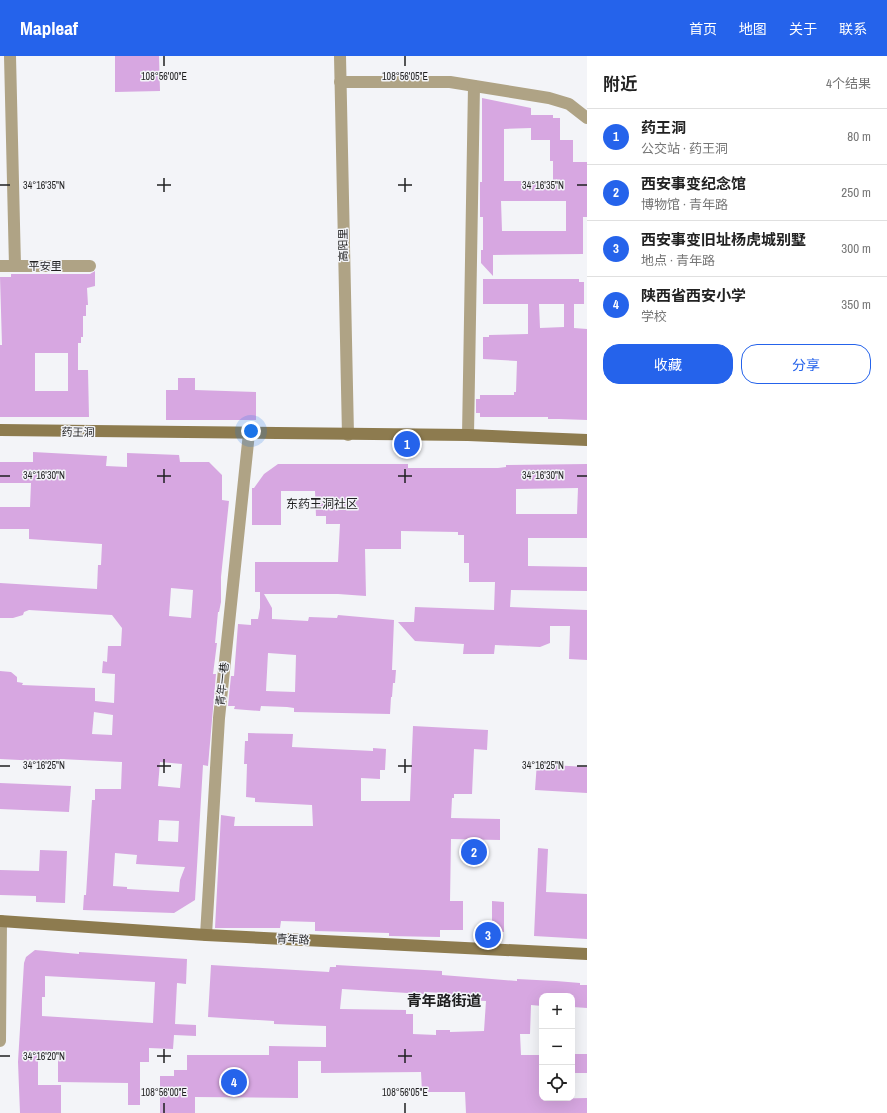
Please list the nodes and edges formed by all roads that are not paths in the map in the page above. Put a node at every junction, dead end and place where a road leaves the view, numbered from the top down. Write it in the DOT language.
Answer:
graph roads {
  1 [pos="10,56"];
  2 [pos="340,56"];
  3 [pos="340,82"];
  4 [pos="474,86"];
  5 [pos="6,98"];
  6 [pos="587,118"];
  7 [pos="0,266"];
  8 [pos="15,266"];
  9 [pos="90,266"];
  10 [pos="0,430"];
  11 [pos="249,433"];
  12 [pos="348,435"];
  13 [pos="468,435"];
  14 [pos="587,440"];
  15 [pos="0,921"];
  16 [pos="206,935"];
  17 [pos="587,954"];
  18 [pos="0,1041"];
  1 -- 5 [label="street"];
  2 -- 3 [label="street, 高阳里"];
  3 -- 4 [label="street"];
  3 -- 12 [label="street, 高阳里"];
  4 -- 6 [label="street"];
  4 -- 13 [label="street"];
  5 -- 8 [label="street"];
  7 -- 8 [label="street, 平安里"];
  8 -- 9 [label="street, 平安里"];
  10 -- 11 [label="street, 药王洞"];
  11 -- 12 [label="street, 药王洞"];
  11 -- 16 [label="street, 青年一巷"];
  12 -- 13 [label="street, 药王洞"];
  13 -- 14 [label="street, 药王洞"];
  15 -- 16 [label="street, 青年路"];
  15 -- 18 [label="street"];
  16 -- 17 [label="street, 青年路"];
}
